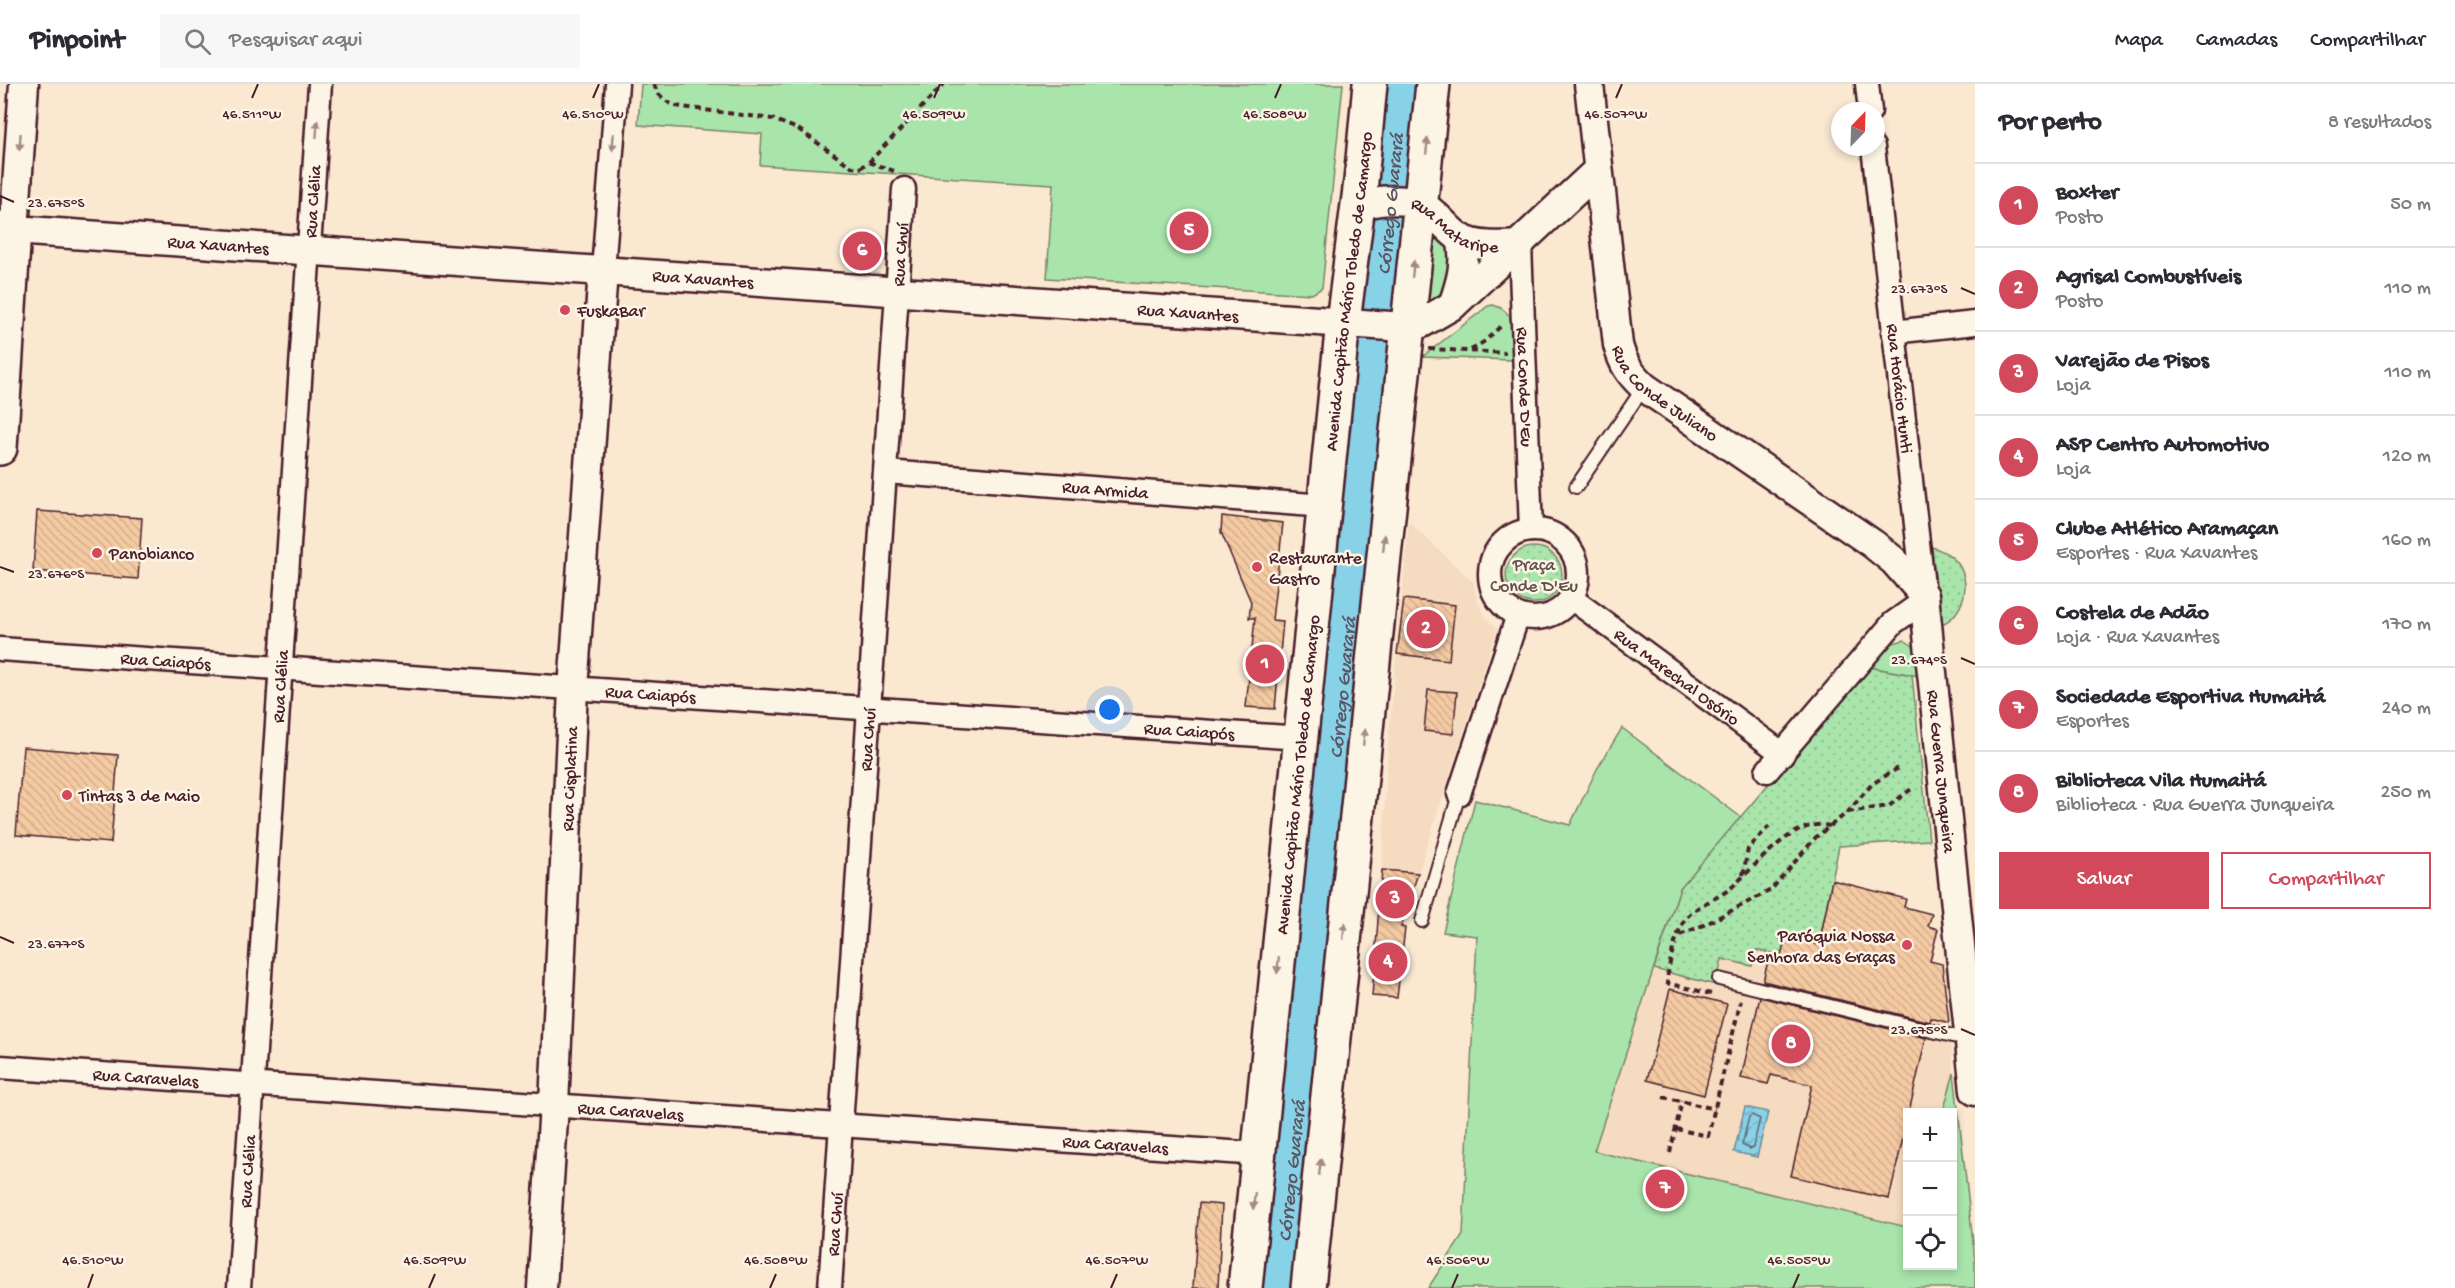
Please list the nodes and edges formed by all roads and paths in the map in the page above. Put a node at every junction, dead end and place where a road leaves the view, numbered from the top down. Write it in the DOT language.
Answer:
graph roads {
  1 [pos="24,84"];
  2 [pos="320,84"];
  3 [pos="617,84"];
  4 [pos="654,84"];
  5 [pos="944,84"];
  6 [pos="1370,84"];
  7 [pos="1433,84"];
  8 [pos="1589,84"];
  9 [pos="1867,84"];
  10 [pos="1869,102"];
  11 [pos="1875,156"];
  12 [pos="1598,170"];
  13 [pos="904,189"];
  14 [pos="1368,204"];
  15 [pos="1414,204"];
  16 [pos="7,230"];
  17 [pos="1461,238"];
  18 [pos="1520,244"];
  19 [pos="309,251"];
  20 [pos="603,271"];
  21 [pos="898,291"];
  22 [pos="1453,305"];
  23 [pos="1523,307"];
  24 [pos="1975,323"];
  25 [pos="1382,329"];
  26 [pos="1893,332"];
  27 [pos="1470,351"];
  28 [pos="1525,357"];
  29 [pos="1644,387"];
  30 [pos="0,448"];
  31 [pos="886,472"];
  32 [pos="1576,487"];
  33 [pos="1325,506"];
  34 [pos="1531,530"];
  35 [pos="1571,598"];
  36 [pos="1924,598"];
  37 [pos="1518,615"];
  38 [pos="0,648"];
  39 [pos="281,668"];
  40 [pos="573,689"];
  41 [pos="870,708"];
  42 [pos="1301,738"];
  43 [pos="1783,754"];
  44 [pos="1900,767"];
  45 [pos="1767,771"];
  46 [pos="1914,787"];
  47 [pos="1459,794"];
  48 [pos="1848,812"];
  49 [pos="1768,826"];
  50 [pos="1830,826"];
  51 [pos="1963,853"];
  52 [pos="1742,876"];
  53 [pos="1422,921"];
  54 [pos="1679,935"];
  55 [pos="1719,979"];
  56 [pos="1739,983"];
  57 [pos="1970,1040"];
  58 [pos="0,1067"];
  59 [pos="253,1084"];
  60 [pos="1975,1091"];
  61 [pos="1663,1097"];
  62 [pos="1682,1101"];
  63 [pos="554,1105"];
  64 [pos="1714,1109"];
  65 [pos="842,1125"];
  66 [pos="1676,1129"];
  67 [pos="1670,1153"];
  68 [pos="1259,1154"];
  69 [pos="239,1288"];
  70 [pos="542,1288"];
  71 [pos="830,1288"];
  72 [pos="1245,1288"];
  73 [pos="1308,1288"];
  1 -- 16 [label="street, one-way"];
  19 -- 2 [label="street, Rua Clélia, one-way"];
  3 -- 20 [label="street, one-way"];
  4 -- 5 [label="path"];
  6 -- 14 [label="main road, Avenida Capitão Mário Toledo de Camargo"];
  15 -- 7 [label="main road, Avenida Capitão Mário Toledo de Camargo, one-way"];
  8 -- 12 [label="street, Rua Conde Juliano"];
  9 -- 10 [label="street"];
  11 -- 26 [label="street, Rua Horácio Hunti"];
  12 -- 18 [label="street, Rua Mataripe"];
  12 -- 29 [label="street, Rua Conde Juliano"];
  13 -- 21 [label="street, Rua Chuí"];
  14 -- 15 [label="street, Rua Mataripe"];
  14 -- 25 [label="main road, Avenida Capitão Mário Toledo de Camargo"];
  15 -- 17 [label="street, Rua Mataripe"];
  25 -- 15 [label="main road, Avenida Capitão Mário Toledo de Camargo, one-way"];
  16 -- 19 [label="street, Rua Xavantes"];
  16 -- 30 [label="main road"];
  17 -- 18 [label="street, Rua Mataripe"];
  17 -- 22 [label="street"];
  18 -- 22 [label="street, Rua Mataripe"];
  18 -- 23 [label="street, Rua Conde D'Eu"];
  19 -- 20 [label="street, Rua Xavantes"];
  19 -- 39 [label="street, Rua Clélia"];
  20 -- 21 [label="street, Rua Xavantes"];
  20 -- 40 [label="street, Rua Cisplatina"];
  21 -- 25 [label="street, Rua Xavantes"];
  21 -- 31 [label="street, Rua Chuí"];
  22 -- 25 [label="street, Rua Mataripe"];
  23 -- 27 [label="path"];
  23 -- 28 [label="street, Rua Conde D'Eu"];
  24 -- 26 [label="street"];
  25 -- 27 [label="path"];
  25 -- 33 [label="main road, Avenida Capitão Mário Toledo de Camargo"];
  73 -- 25 [label="main road, Avenida Capitão Mário Toledo de Camargo, one-way"];
  26 -- 36 [label="street, Rua Horácio Hunti"];
  27 -- 28 [label="path"];
  28 -- 34 [label="street, Rua Conde D'Eu"];
  29 -- 32 [label="lane"];
  29 -- 36 [label="street, Rua Conde Juliano"];
  31 -- 33 [label="street, Rua Armida"];
  31 -- 41 [label="street, Rua Chuí"];
  33 -- 42 [label="main road, Avenida Capitão Mário Toledo de Camargo"];
  34 -- 35 [label="street"];
  34 -- 37 [label="street"];
  35 -- 37 [label="street"];
  35 -- 43 [label="street, Rua Marechal Osório"];
  36 -- 43 [label="street"];
  36 -- 51 [label="street, Rua Guerra Junqueira"];
  37 -- 47 [label="street"];
  38 -- 39 [label="street, Rua Caiapós"];
  39 -- 40 [label="street, Rua Caiapós"];
  39 -- 59 [label="street, Rua Clélia"];
  40 -- 41 [label="street, Rua Caiapós"];
  40 -- 63 [label="street, Rua Cisplatina"];
  41 -- 42 [label="street, Rua Caiapós"];
  41 -- 65 [label="street, Rua Chuí"];
  42 -- 68 [label="main road, Avenida Capitão Mário Toledo de Camargo, one-way"];
  43 -- 45 [label="street"];
  44 -- 48 [label="path"];
  46 -- 48 [label="path"];
  47 -- 53 [label="lane"];
  48 -- 50 [label="path"];
  49 -- 52 [label="path"];
  50 -- 52 [label="path"];
  50 -- 54 [label="path"];
  51 -- 57 [label="street, Rua Guerra Junqueira"];
  52 -- 54 [label="path"];
  54 -- 56 [label="path"];
  55 -- 56 [label="lane"];
  56 -- 57 [label="lane"];
  56 -- 64 [label="path"];
  57 -- 60 [label="street, Rua Guerra Junqueira"];
  58 -- 59 [label="street, Rua Caravelas"];
  59 -- 63 [label="street, Rua Caravelas"];
  59 -- 69 [label="street, Rua Clélia"];
  61 -- 62 [label="path"];
  62 -- 64 [label="path"];
  62 -- 66 [label="path"];
  63 -- 65 [label="street, Rua Caravelas"];
  63 -- 70 [label="street, Rua Cisplatina"];
  64 -- 66 [label="path"];
  65 -- 68 [label="street, Rua Caravelas"];
  65 -- 71 [label="street, Rua Chuí"];
  66 -- 67 [label="path"];
  68 -- 72 [label="main road, Avenida Capitão Mário Toledo de Camargo, one-way"];
}
